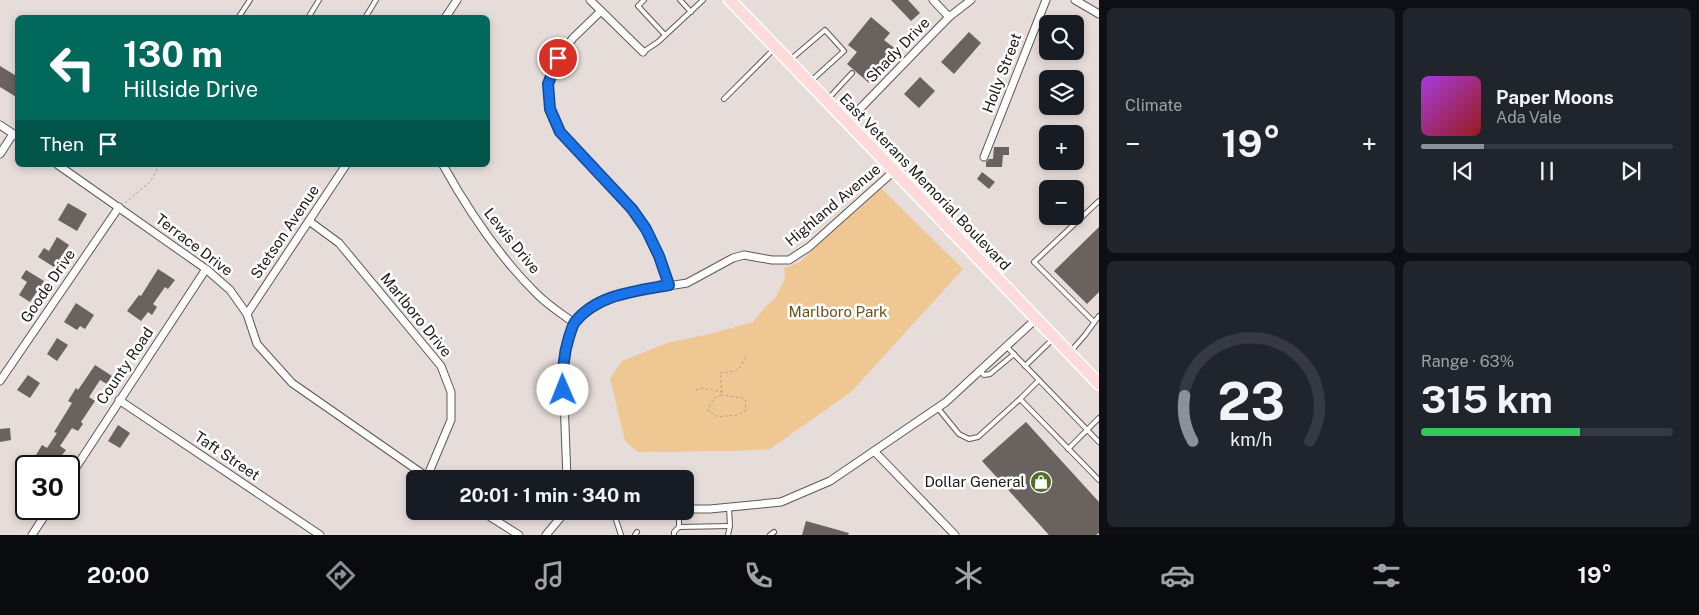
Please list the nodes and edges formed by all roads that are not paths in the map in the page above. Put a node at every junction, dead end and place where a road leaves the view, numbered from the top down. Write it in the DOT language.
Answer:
graph roads {
  1 [pos="250,0"];
  2 [pos="319,0"];
  3 [pos="376,0"];
  4 [pos="457,0"];
  5 [pos="590,0"];
  6 [pos="644,0"];
  7 [pos="680,0"];
  8 [pos="703,0"];
  9 [pos="730,0"];
  10 [pos="933,0"];
  11 [pos="971,0"];
  12 [pos="1046,0"];
  13 [pos="1074,0"];
  14 [pos="1085,2"];
  15 [pos="601,11"];
  16 [pos="691,12"];
  17 [pos="1099,14"];
  18 [pos="240,15"];
  19 [pos="310,15"];
  20 [pos="367,15"];
  21 [pos="447,15"];
  22 [pos="949,17"];
  23 [pos="665,35"];
  24 [pos="776,48"];
  25 [pos="643,52"];
  26 [pos="789,61"];
  27 [pos="852,73"];
  28 [pos="809,83"];
  29 [pos="724,99"];
  30 [pos="826,100"];
  31 [pos="847,122"];
  32 [pos="0,125"];
  33 [pos="15,136"];
  34 [pos="0,154"];
  35 [pos="984,157"];
  36 [pos="61,167"];
  37 [pos="345,167"];
  38 [pos="444,167"];
  39 [pos="894,171"];
  40 [pos="1099,200"];
  41 [pos="119,207"];
  42 [pos="309,221"];
  43 [pos="206,269"];
  44 [pos="669,285"];
  45 [pos="247,314"];
  46 [pos="1099,316"];
  47 [pos="1036,319"];
  48 [pos="1094,322"];
  49 [pos="574,323"];
  50 [pos="1054,337"];
  51 [pos="1007,347"];
  52 [pos="1069,353"];
  53 [pos="1014,354"];
  54 [pos="1025,366"];
  55 [pos="980,371"];
  56 [pos="1097,378"];
  57 [pos="1039,380"];
  58 [pos="0,381"];
  59 [pos="1020,399"];
  60 [pos="119,400"];
  61 [pos="937,407"];
  62 [pos="1099,418"];
  63 [pos="1087,430"];
  64 [pos="1099,442"];
  65 [pos="1068,449"];
  66 [pos="874,451"];
  67 [pos="80,461"];
  68 [pos="417,470"];
  69 [pos="431,470"];
  70 [pos="567,470"];
  71 [pos="1099,480"];
  72 [pos="729,507"];
  73 [pos="694,509"];
  74 [pos="42,520"];
  75 [pos="496,520"];
  76 [pos="558,520"];
  77 [pos="616,520"];
  78 [pos="679,520"];
  79 [pos="730,526"];
  80 [pos="679,527"];
  81 [pos="32,535"];
  82 [pos="320,535"];
  83 [pos="519,535"];
  84 [pos="546,535"];
  85 [pos="621,535"];
  86 [pos="674,535"];
  87 [pos="728,535"];
  88 [pos="955,535"];
  1 -- 18 [label="lane"];
  2 -- 19 [label="lane"];
  3 -- 20 [label="lane"];
  4 -- 21 [label="street"];
  5 -- 15 [label="street"];
  6 -- 23 [label="lane"];
  7 -- 16 [label="lane"];
  8 -- 16 [label="lane"];
  9 -- 24 [label="main road, East Veterans Memorial Boulevard"];
  10 -- 22 [label="street"];
  11 -- 22 [label="street, Shady Drive"];
  12 -- 35 [label="street, Holly Street"];
  13 -- 14 [label="street"];
  14 -- 17 [label="street"];
  15 -- 25 [label="street"];
  15 -- 44 [label="street"];
  16 -- 23 [label="lane"];
  22 -- 31 [label="street, Shady Drive"];
  23 -- 25 [label="lane"];
  24 -- 26 [label="main road, East Veterans Memorial Boulevard"];
  24 -- 29 [label="lane"];
  26 -- 28 [label="main road, East Veterans Memorial Boulevard"];
  26 -- 28 [label="lane"];
  27 -- 30 [label="lane"];
  28 -- 30 [label="main road, East Veterans Memorial Boulevard"];
  30 -- 31 [label="main road, East Veterans Memorial Boulevard"];
  31 -- 39 [label="main road, East Veterans Memorial Boulevard"];
  32 -- 33 [label="street"];
  33 -- 34 [label="street"];
  36 -- 41 [label="street, Terrace Drive"];
  37 -- 42 [label="street, Stetson Avenue"];
  38 -- 49 [label="street, Lewis Drive"];
  39 -- 44 [label="street, Highland Avenue"];
  39 -- 47 [label="main road, East Veterans Memorial Boulevard"];
  40 -- 48 [label="lane"];
  41 -- 43 [label="street, Terrace Drive"];
  41 -- 58 [label="street, Goode Drive"];
  42 -- 45 [label="street, Stetson Avenue"];
  42 -- 69 [label="street, Marlboro Drive"];
  43 -- 45 [label="street, Terrace Drive"];
  43 -- 60 [label="street, County Road"];
  44 -- 49 [label="street, Highland Avenue"];
  45 -- 68 [label="street, Terrace Drive"];
  46 -- 48 [label="lane"];
  47 -- 50 [label="main road, East Veterans Memorial Boulevard"];
  47 -- 51 [label="street"];
  48 -- 52 [label="lane"];
  49 -- 70 [label="street"];
  50 -- 52 [label="main road, East Veterans Memorial Boulevard"];
  50 -- 54 [label="lane"];
  51 -- 53 [label="lane"];
  51 -- 55 [label="street"];
  52 -- 56 [label="main road, East Veterans Memorial Boulevard"];
  53 -- 54 [label="lane"];
  53 -- 55 [label="lane"];
  54 -- 57 [label="lane"];
  55 -- 61 [label="street"];
  57 -- 59 [label="lane"];
  57 -- 63 [label="lane"];
  59 -- 61 [label="lane"];
  59 -- 65 [label="lane"];
  60 -- 67 [label="street, County Road"];
  60 -- 82 [label="street, Taft Street"];
  61 -- 66 [label="street"];
  62 -- 63 [label="lane"];
  63 -- 64 [label="lane"];
  63 -- 65 [label="lane"];
  65 -- 71 [label="lane"];
  66 -- 72 [label="street"];
  66 -- 88 [label="street"];
  72 -- 73 [label="street"];
  72 -- 79 [label="lane"];
  74 -- 81 [label="street"];
  75 -- 83 [label="street"];
  76 -- 84 [label="street"];
  77 -- 85 [label="lane"];
  78 -- 80 [label="lane"];
  79 -- 80 [label="lane"];
  79 -- 87 [label="lane"];
  80 -- 86 [label="lane"];
}
